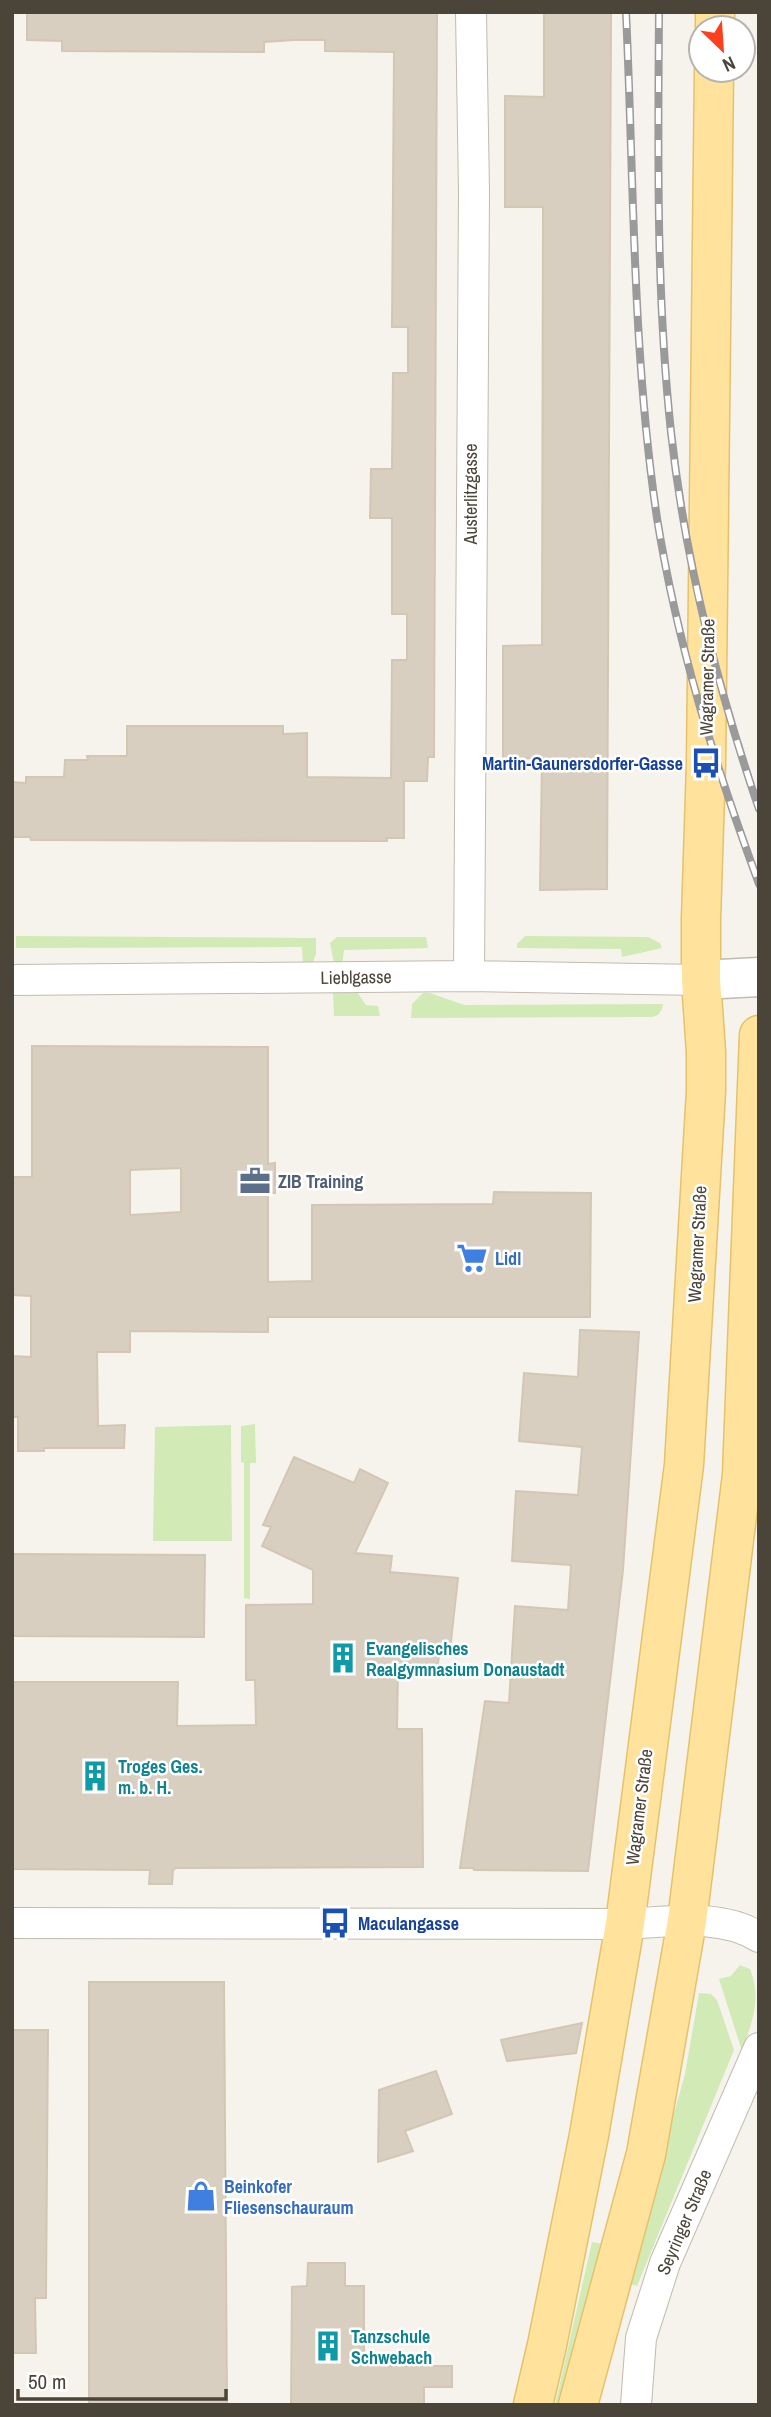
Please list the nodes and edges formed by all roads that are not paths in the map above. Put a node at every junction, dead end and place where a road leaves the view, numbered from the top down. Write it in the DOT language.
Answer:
graph roads {
  1 [pos="471,12"];
  2 [pos="714,84"];
  3 [pos="469,976"];
  4 [pos="759,977"];
  5 [pos="12,980"];
  6 [pos="701,980"];
  7 [pos="759,1035"];
  8 [pos="687,1921"];
  9 [pos="12,1923"];
  10 [pos="625,1924"];
  11 [pos="759,1937"];
  12 [pos="759,2048"];
  13 [pos="533,2405"];
  14 [pos="578,2405"];
  15 [pos="636,2405"];
  1 -- 3 [label="street, Austerlitzgasse"];
  2 -- 6 [label="main road, Wagramer Straße"];
  3 -- 5 [label="street, Lieblgasse"];
  3 -- 6 [label="street, Lieblgasse"];
  4 -- 6 [label="street"];
  6 -- 10 [label="main road, Wagramer Straße"];
  7 -- 8 [label="main road"];
  8 -- 10 [label="street"];
  8 -- 11 [label="street"];
  8 -- 14 [label="main road"];
  9 -- 10 [label="street"];
  10 -- 13 [label="main road, Wagramer Straße"];
  12 -- 15 [label="street, Seyringer Straße"];
}
